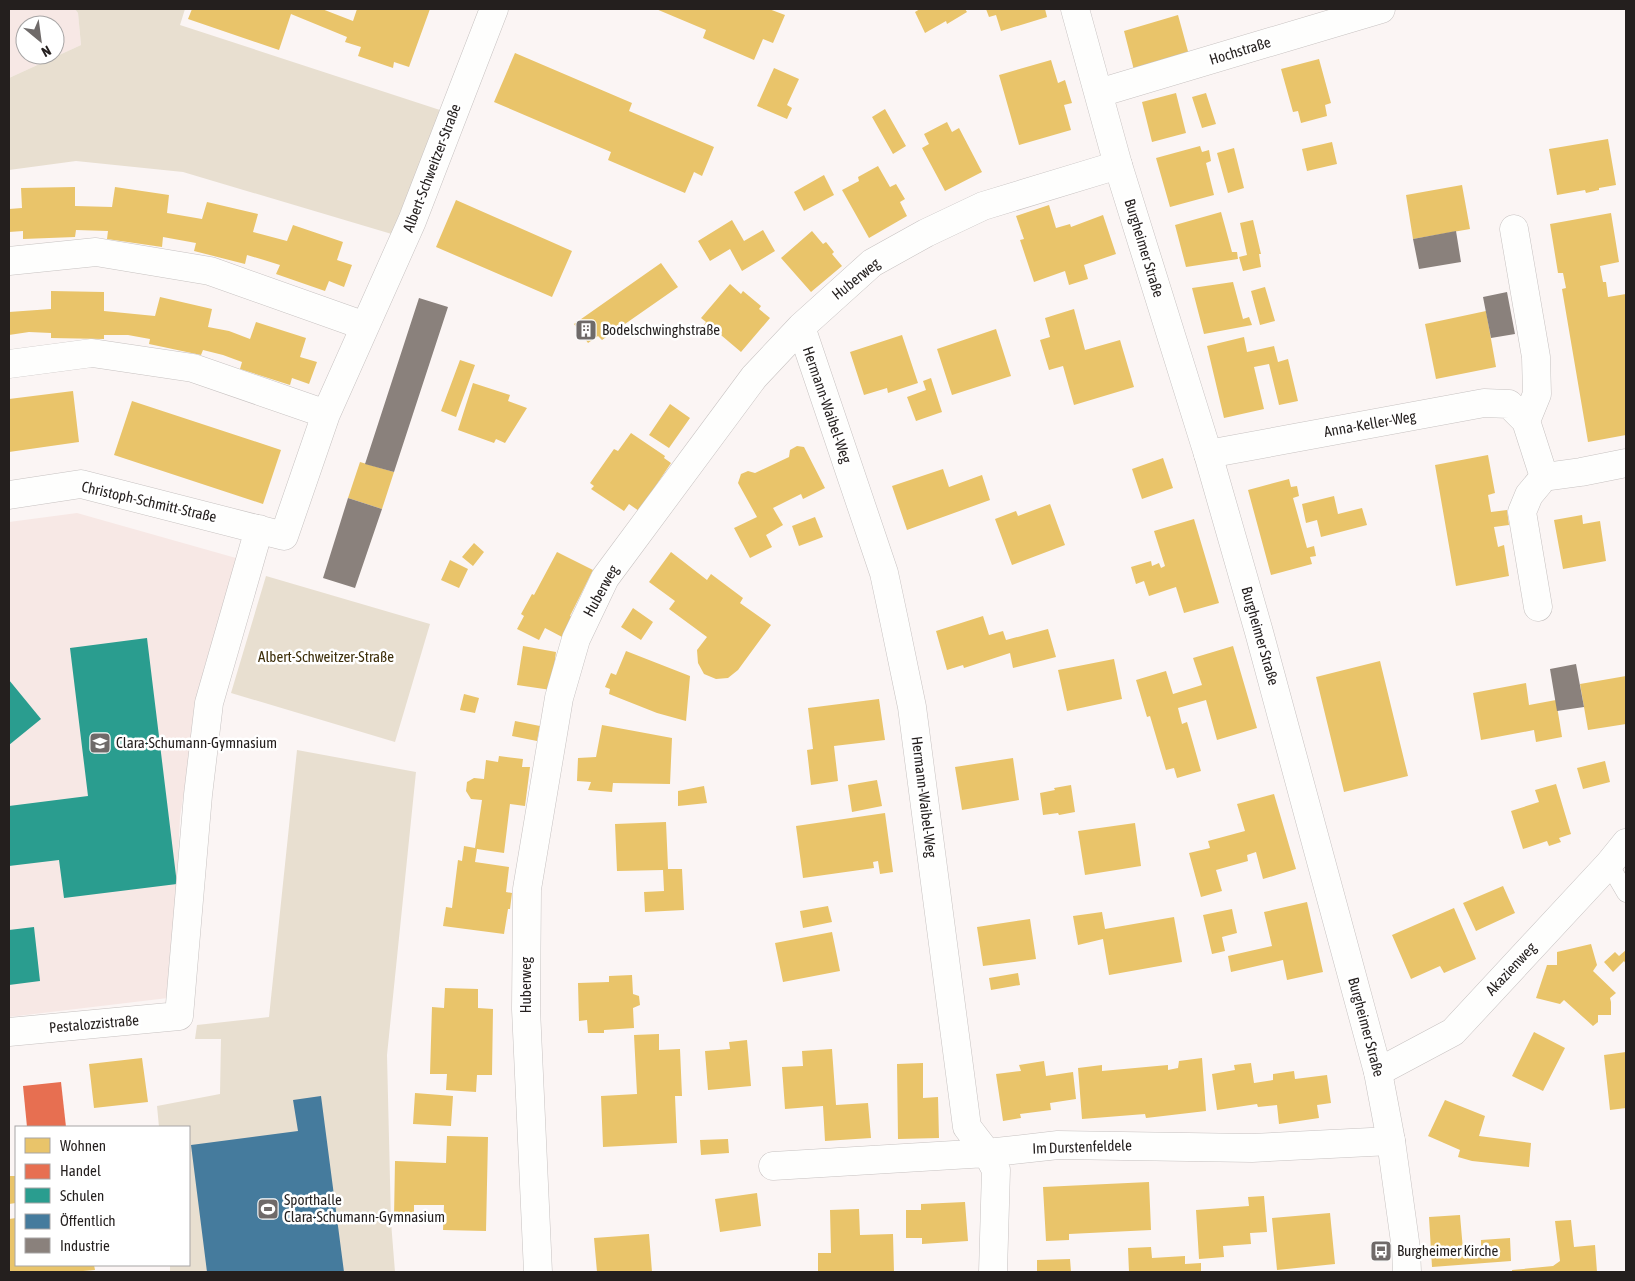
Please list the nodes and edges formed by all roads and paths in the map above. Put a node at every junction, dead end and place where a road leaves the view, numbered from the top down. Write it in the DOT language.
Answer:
graph roads {
  1 [pos="494,9"];
  2 [pos="1075,9"];
  3 [pos="1381,9"];
  4 [pos="1098,93"];
  5 [pos="1118,165"];
  6 [pos="1514,229"];
  7 [pos="9,261"];
  8 [pos="365,326"];
  9 [pos="801,327"];
  10 [pos="9,364"];
  11 [pos="326,414"];
  12 [pos="1526,421"];
  13 [pos="1208,454"];
  14 [pos="1626,463"];
  15 [pos="1544,477"];
  16 [pos="9,495"];
  17 [pos="260,529"];
  18 [pos="1538,607"];
  19 [pos="1626,843"];
  20 [pos="1609,864"];
  21 [pos="1626,893"];
  22 [pos="9,1032"];
  23 [pos="1378,1072"];
  24 [pos="1391,1140"];
  25 [pos="987,1153"];
  26 [pos="773,1166"];
  27 [pos="538,1272"];
  28 [pos="993,1272"];
  29 [pos="1407,1272"];
  1 -- 8 [label="street, Albert-Schweitzer-Straße"];
  2 -- 4 [label="street, Burgheimer Straße"];
  3 -- 4 [label="street, Hochstraße"];
  4 -- 5 [label="street, Burgheimer Straße"];
  5 -- 9 [label="street, Huberweg"];
  5 -- 13 [label="street, Burgheimer Straße"];
  6 -- 12 [label="street"];
  7 -- 8 [label="street"];
  8 -- 11 [label="street, Albert-Schweitzer-Straße"];
  9 -- 25 [label="street, Hermann-Waibel-Weg"];
  9 -- 27 [label="street, Huberweg"];
  10 -- 11 [label="street"];
  11 -- 17 [label="street, Albert-Schweitzer-Straße"];
  12 -- 13 [label="street, Anna-Keller-Weg"];
  12 -- 15 [label="street, Anna-Keller-Weg"];
  13 -- 23 [label="street, Burgheimer Straße"];
  14 -- 15 [label="street"];
  15 -- 18 [label="street"];
  16 -- 17 [label="street, Christoph-Schmitt-Straße"];
  17 -- 22 [label="street, Pestalozzistraße"];
  19 -- 20 [label="street, Akazienweg"];
  20 -- 21 [label="lane"];
  20 -- 23 [label="street, Akazienweg"];
  23 -- 24 [label="street, Burgheimer Straße"];
  24 -- 25 [label="street, Im Durstenfeldele"];
  24 -- 29 [label="street, Burgheimer Straße"];
  25 -- 26 [label="street, Im Durstenfeldele"];
  25 -- 28 [label="street, Hermann-Waibel-Weg"];
}
